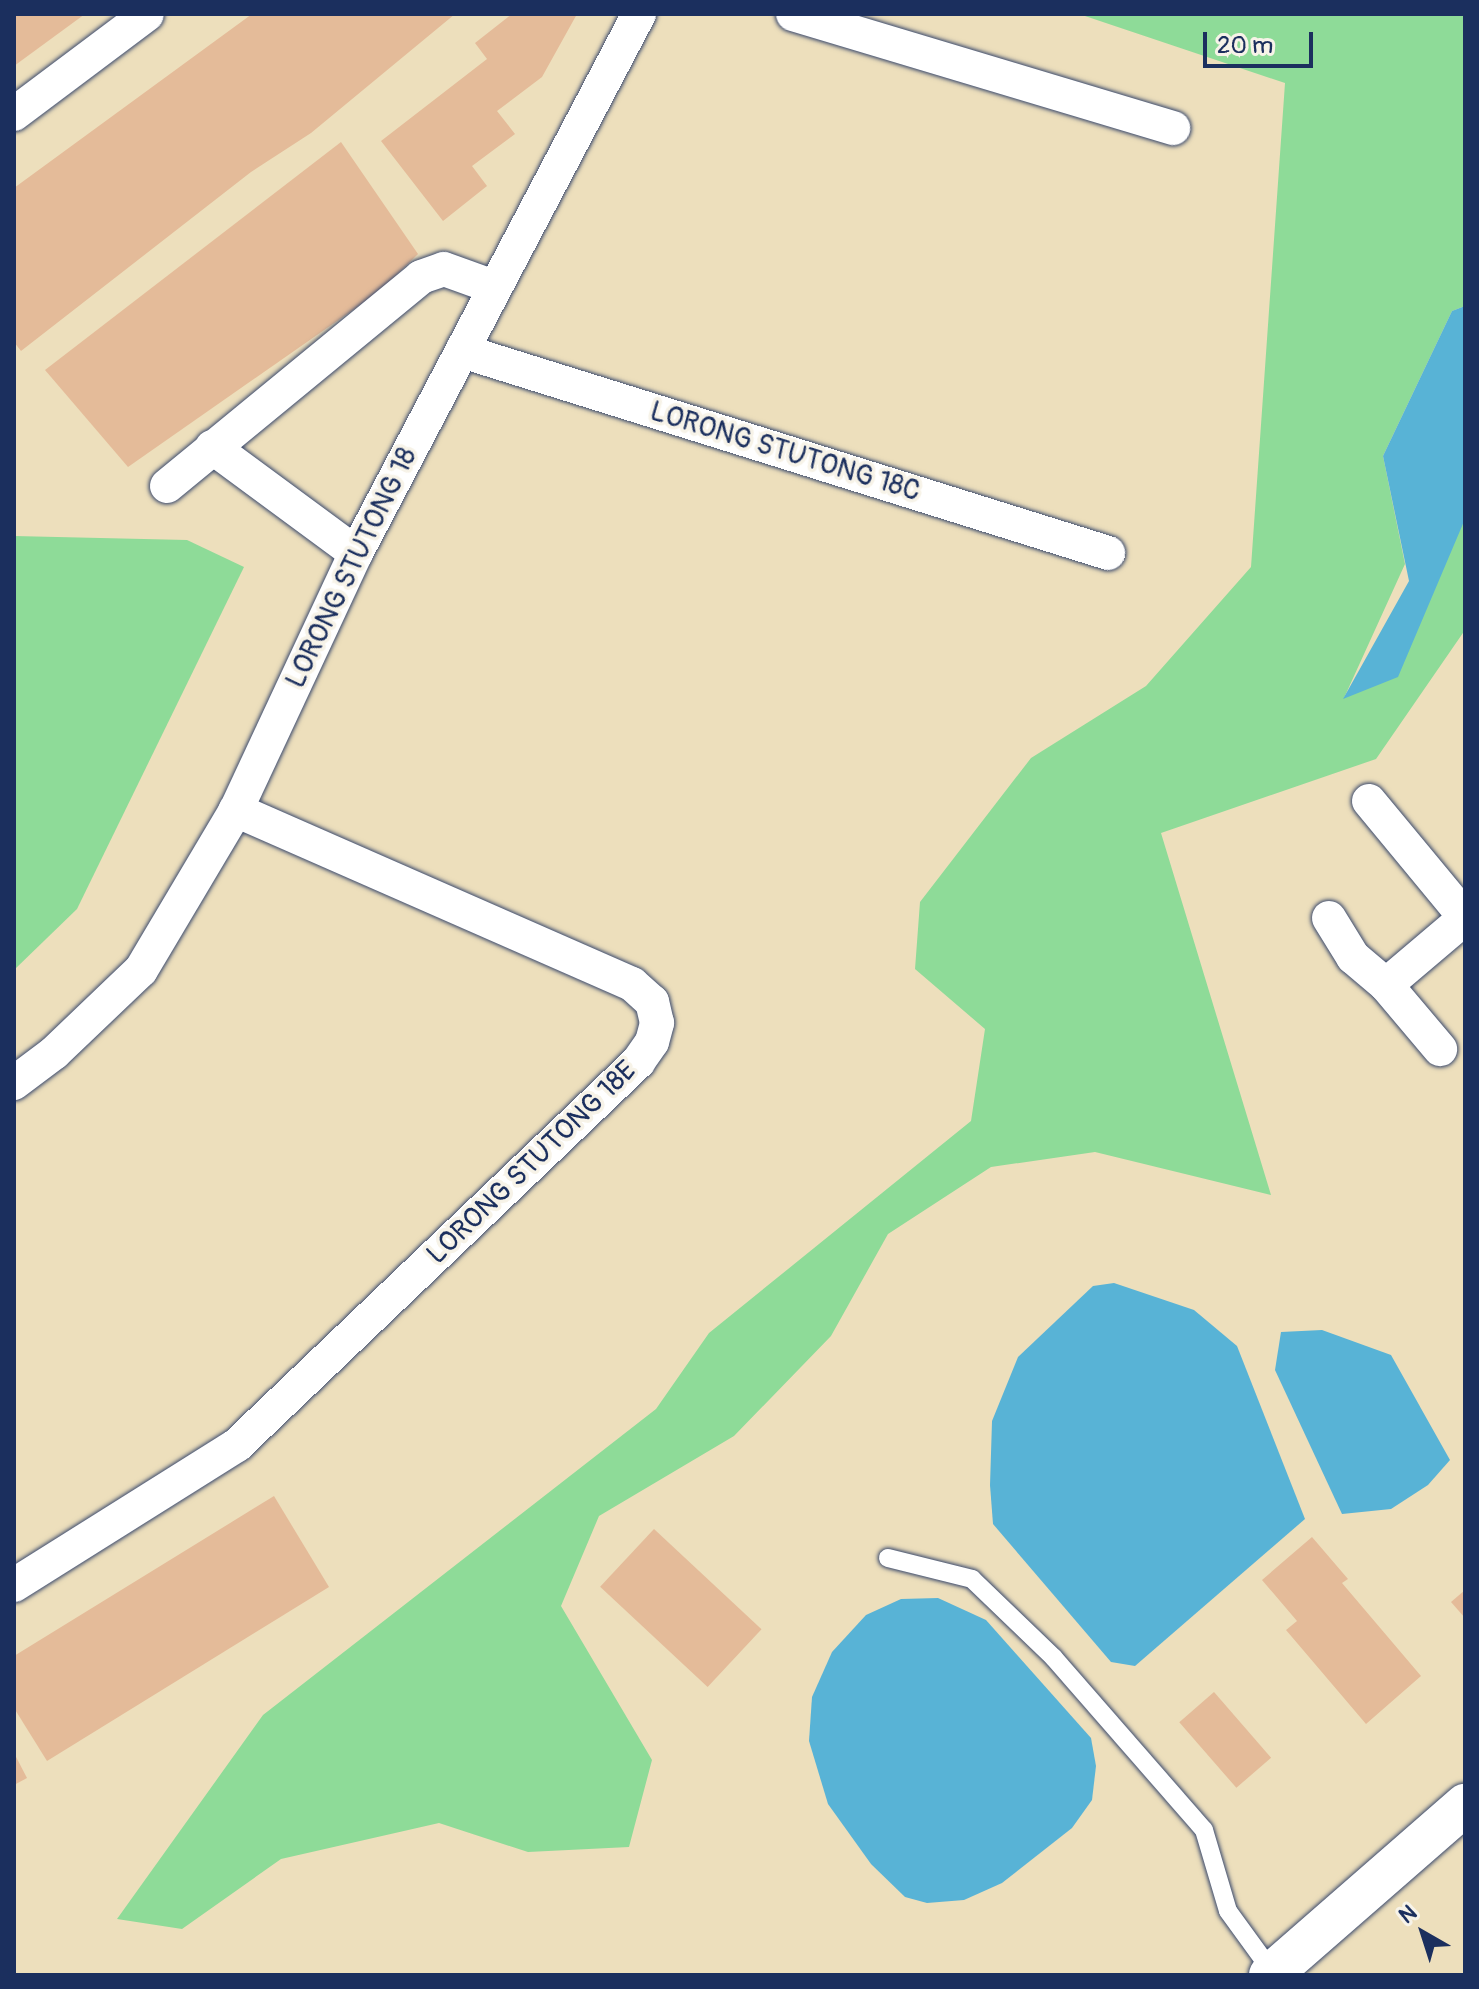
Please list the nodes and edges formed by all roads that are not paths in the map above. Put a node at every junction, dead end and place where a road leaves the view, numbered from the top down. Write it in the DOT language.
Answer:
graph roads {
  1 [pos="147,14"];
  2 [pos="639,14"];
  3 [pos="793,14"];
  4 [pos="14,114"];
  5 [pos="1173,128"];
  6 [pos="494,287"];
  7 [pos="462,351"];
  8 [pos="212,447"];
  9 [pos="167,486"];
  10 [pos="356,553"];
  11 [pos="1108,553"];
  12 [pos="1369,801"];
  13 [pos="236,810"];
  14 [pos="1329,918"];
  15 [pos="1465,918"];
  16 [pos="1386,985"];
  17 [pos="1440,1049"];
  18 [pos="14,1083"];
  19 [pos="888,1558"];
  20 [pos="14,1585"];
  21 [pos="1465,1805"];
  22 [pos="1273,1974"];
  1 -- 4 [label="street"];
  2 -- 6 [label="street, LORONG STUTONG 18"];
  3 -- 5 [label="street"];
  6 -- 7 [label="street, LORONG STUTONG 18"];
  6 -- 8 [label="street"];
  7 -- 10 [label="street, LORONG STUTONG 18"];
  7 -- 11 [label="street, LORONG STUTONG 18C"];
  8 -- 9 [label="street"];
  8 -- 10 [label="street"];
  10 -- 13 [label="street, LORONG STUTONG 18"];
  12 -- 15 [label="street"];
  13 -- 18 [label="street, LORONG STUTONG 18"];
  13 -- 20 [label="street, LORONG STUTONG 18E"];
  14 -- 16 [label="street"];
  15 -- 16 [label="street"];
  16 -- 17 [label="street"];
  19 -- 22 [label="lane"];
  21 -- 22 [label="street"];
}
